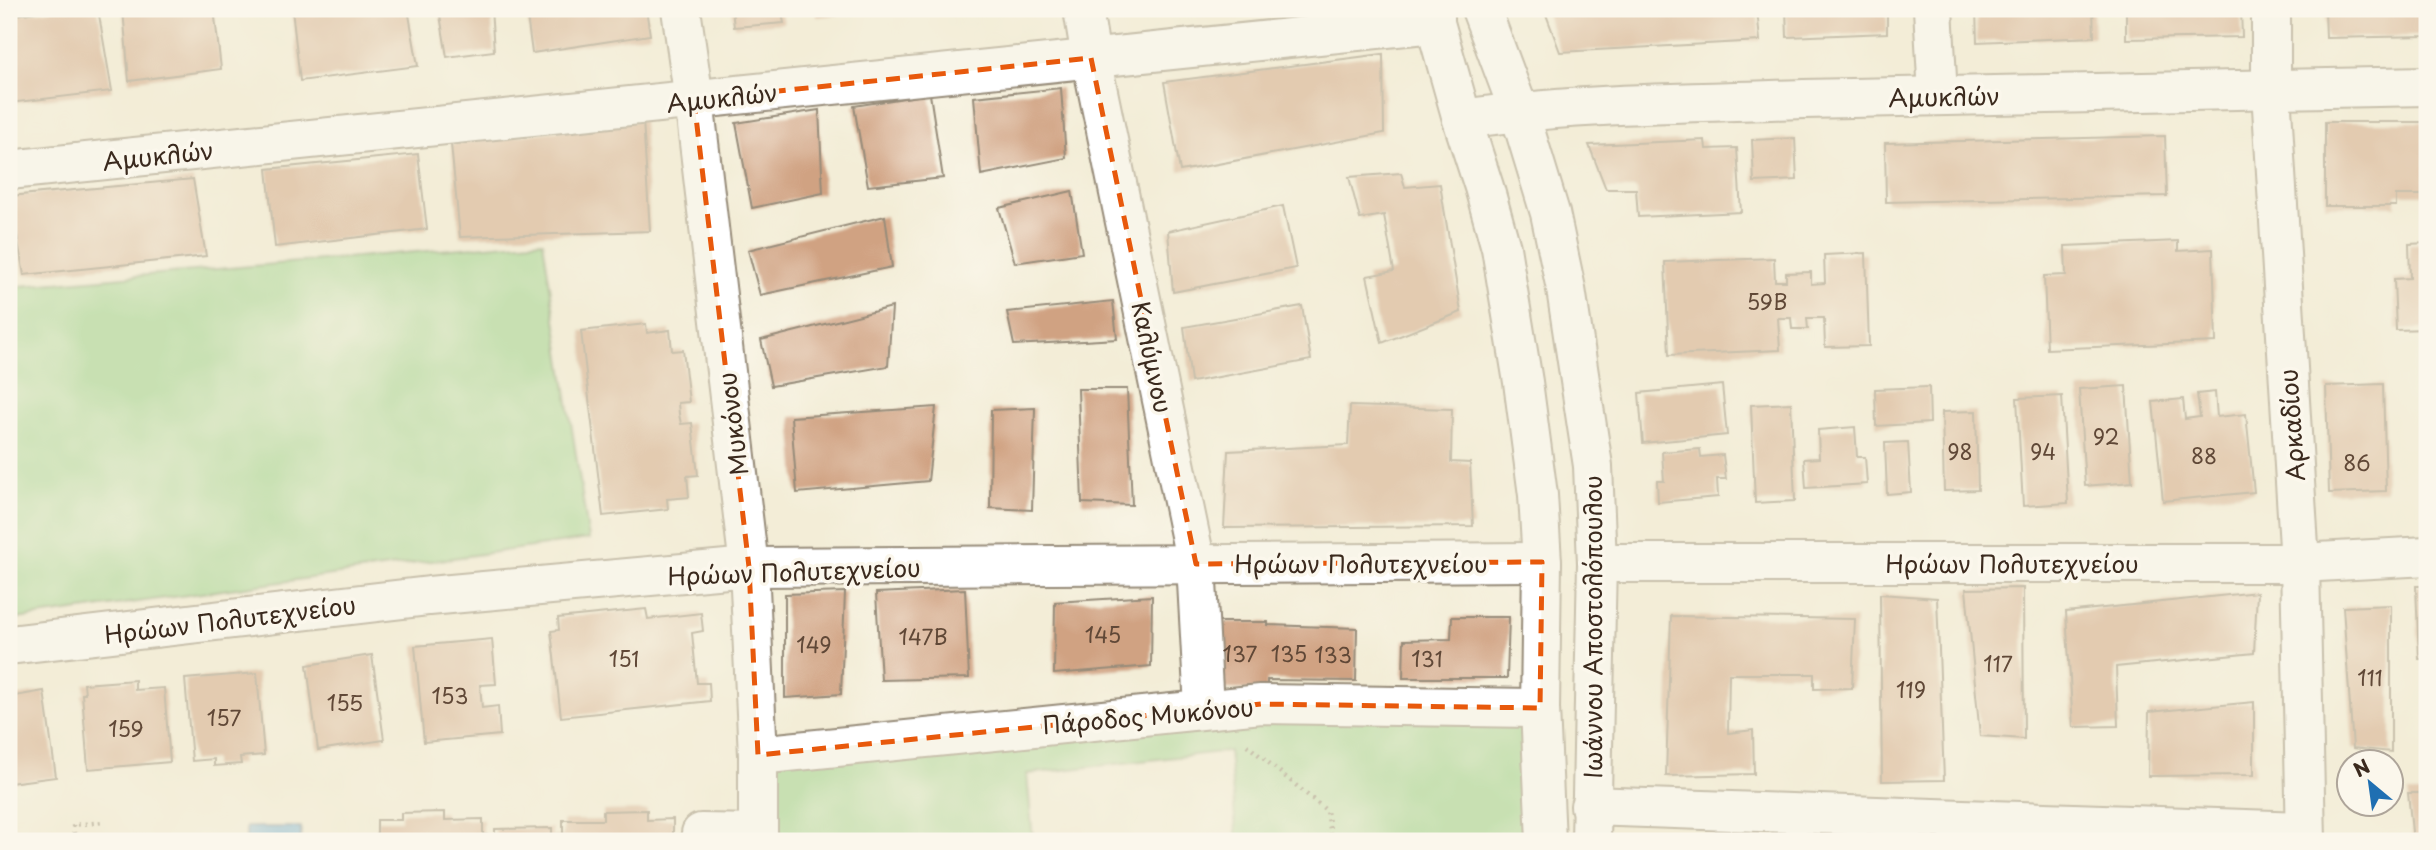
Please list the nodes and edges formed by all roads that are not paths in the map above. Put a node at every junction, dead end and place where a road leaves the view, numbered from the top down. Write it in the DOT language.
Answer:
graph roads {
  1 [pos="681,9"];
  2 [pos="1083,9"];
  3 [pos="1481,9"];
  4 [pos="1933,9"];
  5 [pos="2271,9"];
  6 [pos="1435,16"];
  7 [pos="1091,58"];
  8 [pos="2427,86"];
  9 [pos="2271,91"];
  10 [pos="1938,95"];
  11 [pos="694,100"];
  12 [pos="1519,111"];
  13 [pos="1462,119"];
  14 [pos="9,170"];
  15 [pos="2427,556"];
  16 [pos="1542,562"];
  17 [pos="1597,563"];
  18 [pos="2300,563"];
  19 [pos="1196,564"];
  20 [pos="749,568"];
  21 [pos="9,645"];
  22 [pos="1204,708"];
  23 [pos="1540,708"];
  24 [pos="758,755"];
  25 [pos="1591,824"];
  26 [pos="2305,836"];
  27 [pos="758,838"];
  28 [pos="701,841"];
  29 [pos="1546,841"];
  1 -- 11 [label="street, Μυκόνου"];
  2 -- 7 [label="street, Καλύμνου"];
  3 -- 12 [label="street, Ιωάννου Αποστολόπουλου"];
  4 -- 10 [label="street"];
  5 -- 9 [label="street, Αρκαδίου"];
  6 -- 7 [label="street, Αμυκλών"];
  6 -- 13 [label="street, Ιωάννου Αποστολόπουλου"];
  7 -- 11 [label="street, Αμυκλών"];
  7 -- 19 [label="street, Καλύμνου"];
  8 -- 9 [label="street, Αμυκλών"];
  9 -- 10 [label="street, Αμυκλών"];
  9 -- 18 [label="street, Αρκαδίου"];
  10 -- 12 [label="street, Αμυκλών"];
  11 -- 14 [label="street, Αμυκλών"];
  11 -- 20 [label="street, Μυκόνου"];
  12 -- 13 [label="street, Αμυκλών"];
  12 -- 17 [label="street, Ιωάννου Αποστολόπουλου"];
  13 -- 16 [label="street, Ιωάννου Αποστολόπουλου"];
  15 -- 18 [label="street, Ηρώων Πολυτεχνείου"];
  16 -- 19 [label="street, Ηρώων Πολυτεχνείου"];
  16 -- 23 [label="street, Ιωάννου Αποστολόπουλου"];
  17 -- 18 [label="street, Ηρώων Πολυτεχνείου"];
  17 -- 25 [label="street, Ιωάννου Αποστολόπουλου"];
  18 -- 26 [label="street, Αρκαδίου"];
  19 -- 20 [label="street, Ηρώων Πολυτεχνείου"];
  19 -- 22 [label="street, Καλύμνου"];
  20 -- 21 [label="street, Ηρώων Πολυτεχνείου"];
  20 -- 24 [label="street, Μυκόνου"];
  22 -- 23 [label="street, Πάροδος Μυκόνου"];
  22 -- 24 [label="street, Πάροδος Μυκόνου"];
  23 -- 29 [label="street, Ιωάννου Αποστολόπουλου"];
  24 -- 27 [label="street, Μυκόνου"];
  25 -- 26 [label="street"];
  27 -- 28 [label="street"];
}
